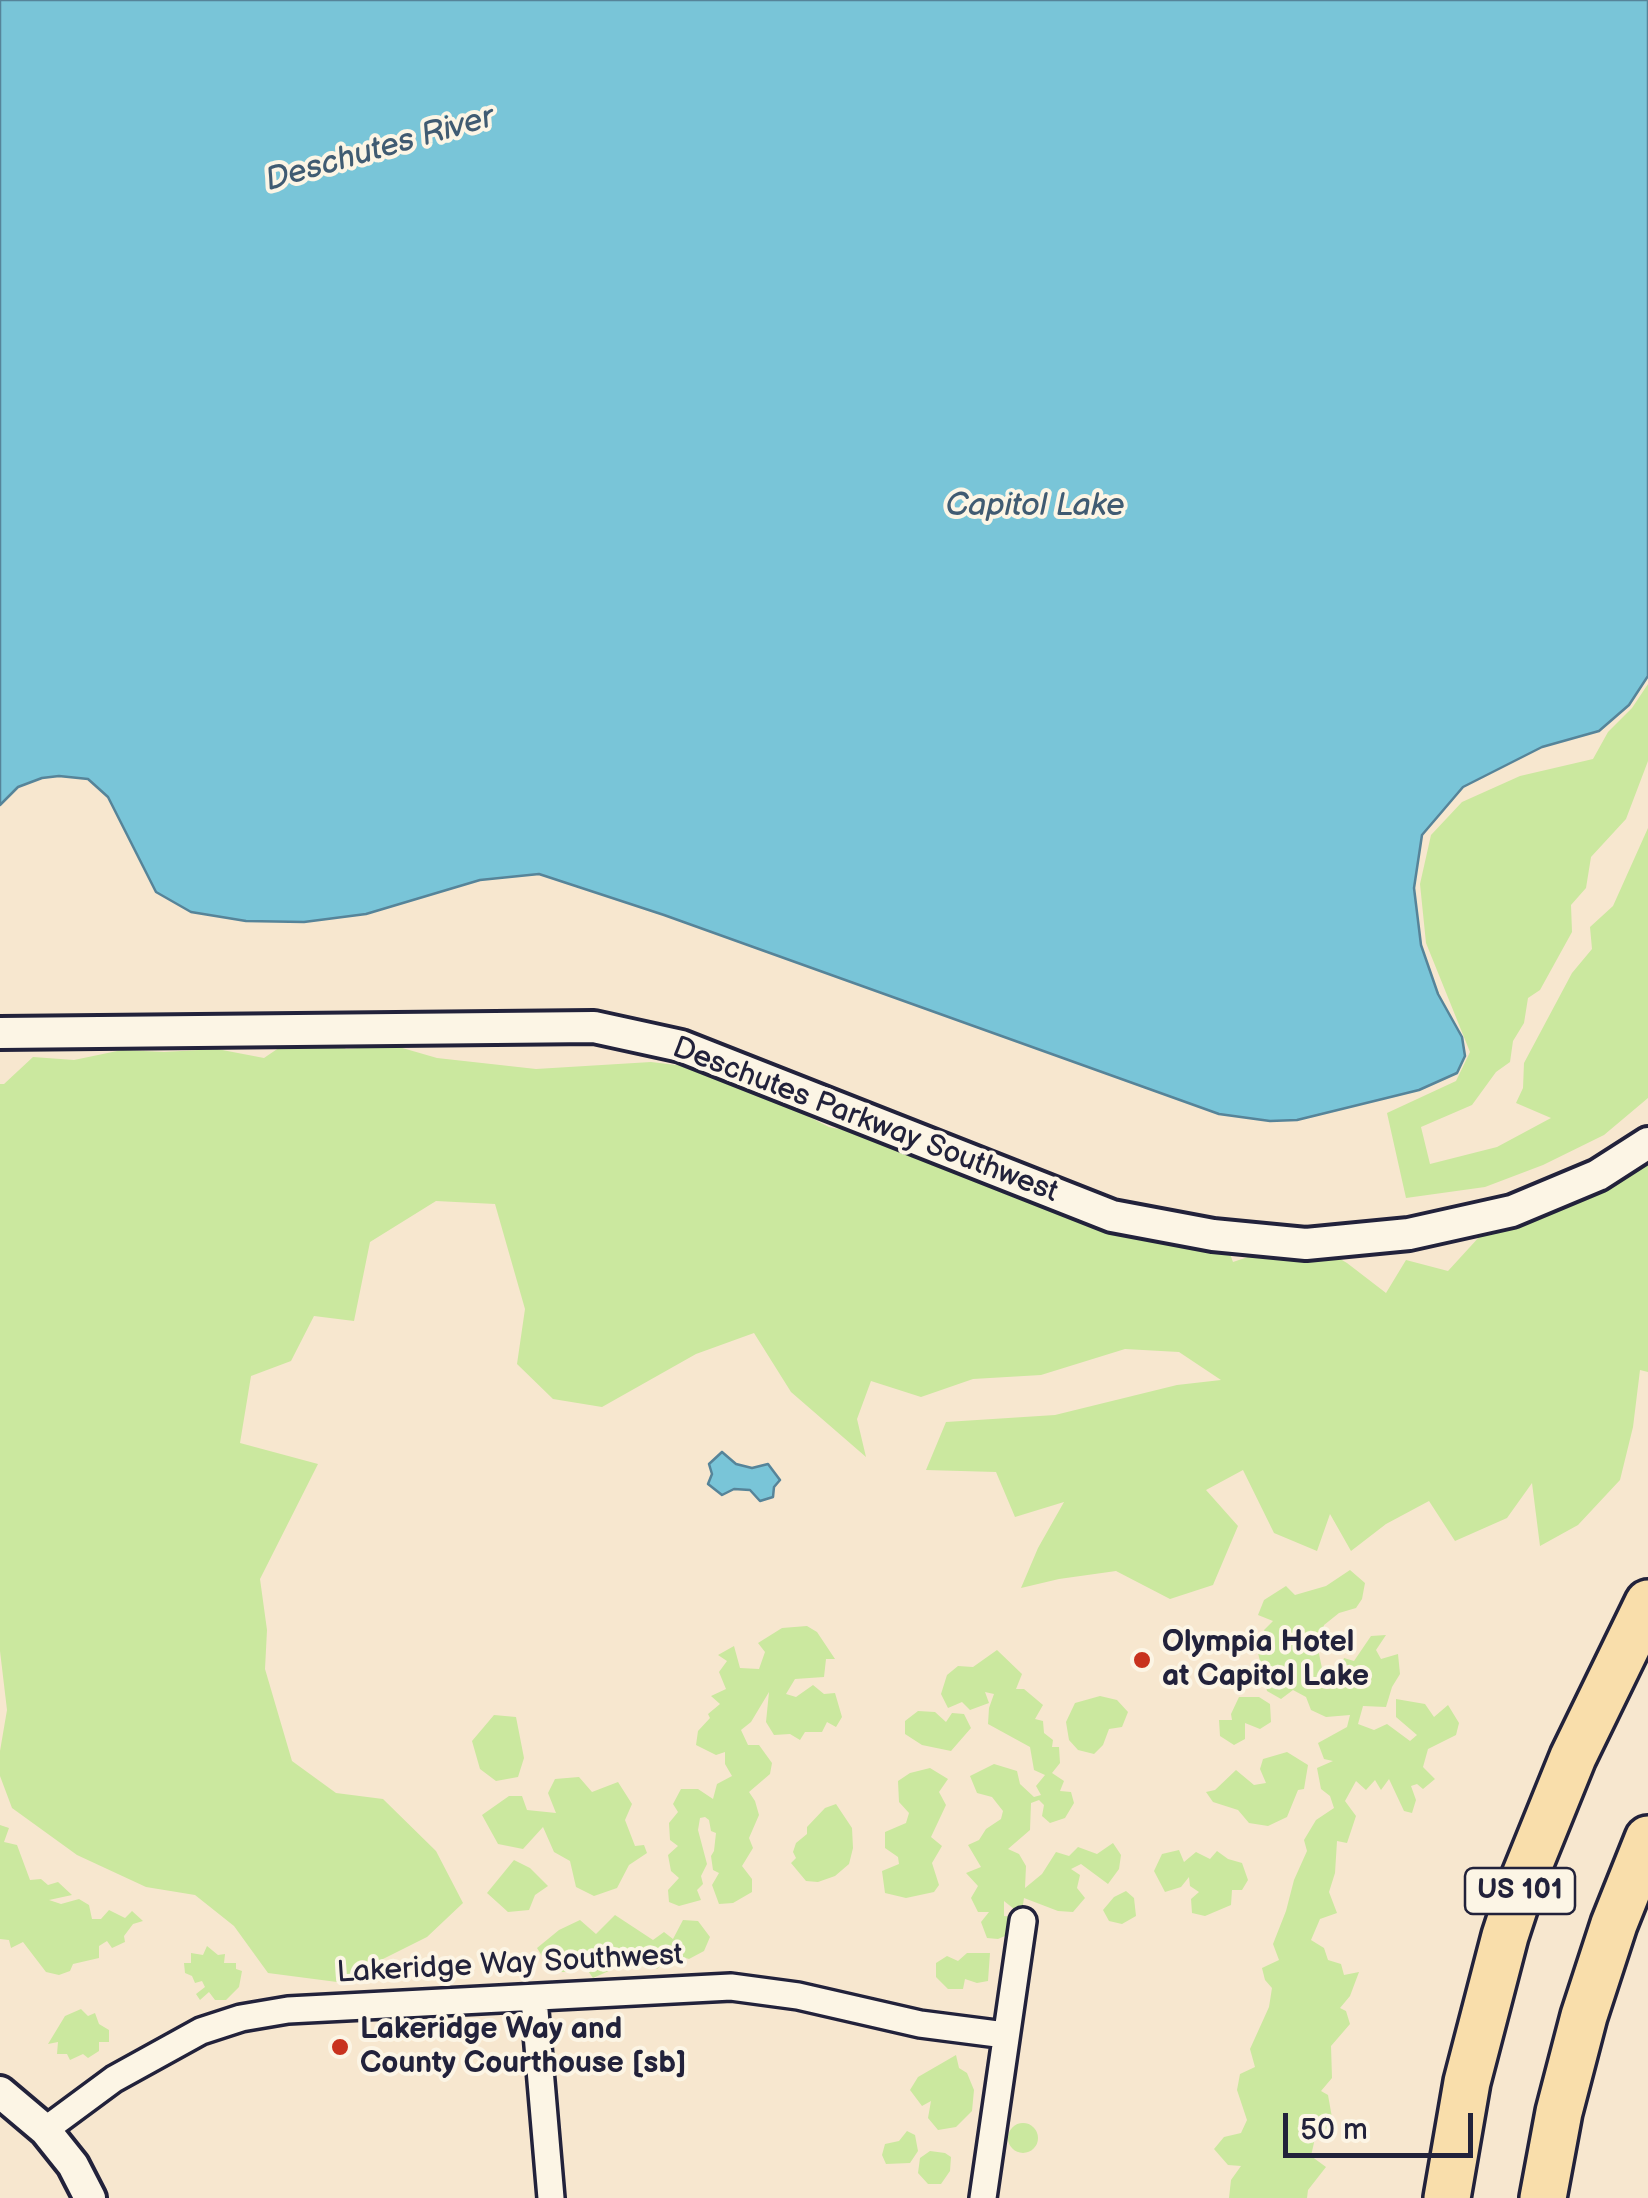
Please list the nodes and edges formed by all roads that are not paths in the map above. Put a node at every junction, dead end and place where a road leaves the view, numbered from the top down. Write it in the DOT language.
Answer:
graph roads {
  1 [pos="0,1033"];
  2 [pos="1648,1143"];
  3 [pos="1648,1603"];
  4 [pos="1648,1840"];
  5 [pos="1023,1921"];
  6 [pos="534,1998"];
  7 [pos="1005,2036"];
  8 [pos="0,2092"];
  9 [pos="45,2130"];
  10 [pos="90,2198"];
  11 [pos="551,2198"];
  12 [pos="983,2198"];
  13 [pos="1446,2198"];
  14 [pos="1543,2198"];
  1 -- 2 [label="street, Deschutes Parkway Southwest"];
  3 -- 13 [label="highway, US 101"];
  4 -- 14 [label="highway, US 101"];
  5 -- 7 [label="street"];
  6 -- 7 [label="street, Lakeridge Way Southwest"];
  6 -- 9 [label="street, Lakeridge Way Southwest"];
  6 -- 11 [label="street"];
  7 -- 12 [label="street"];
  8 -- 9 [label="street"];
  9 -- 10 [label="street"];
}
